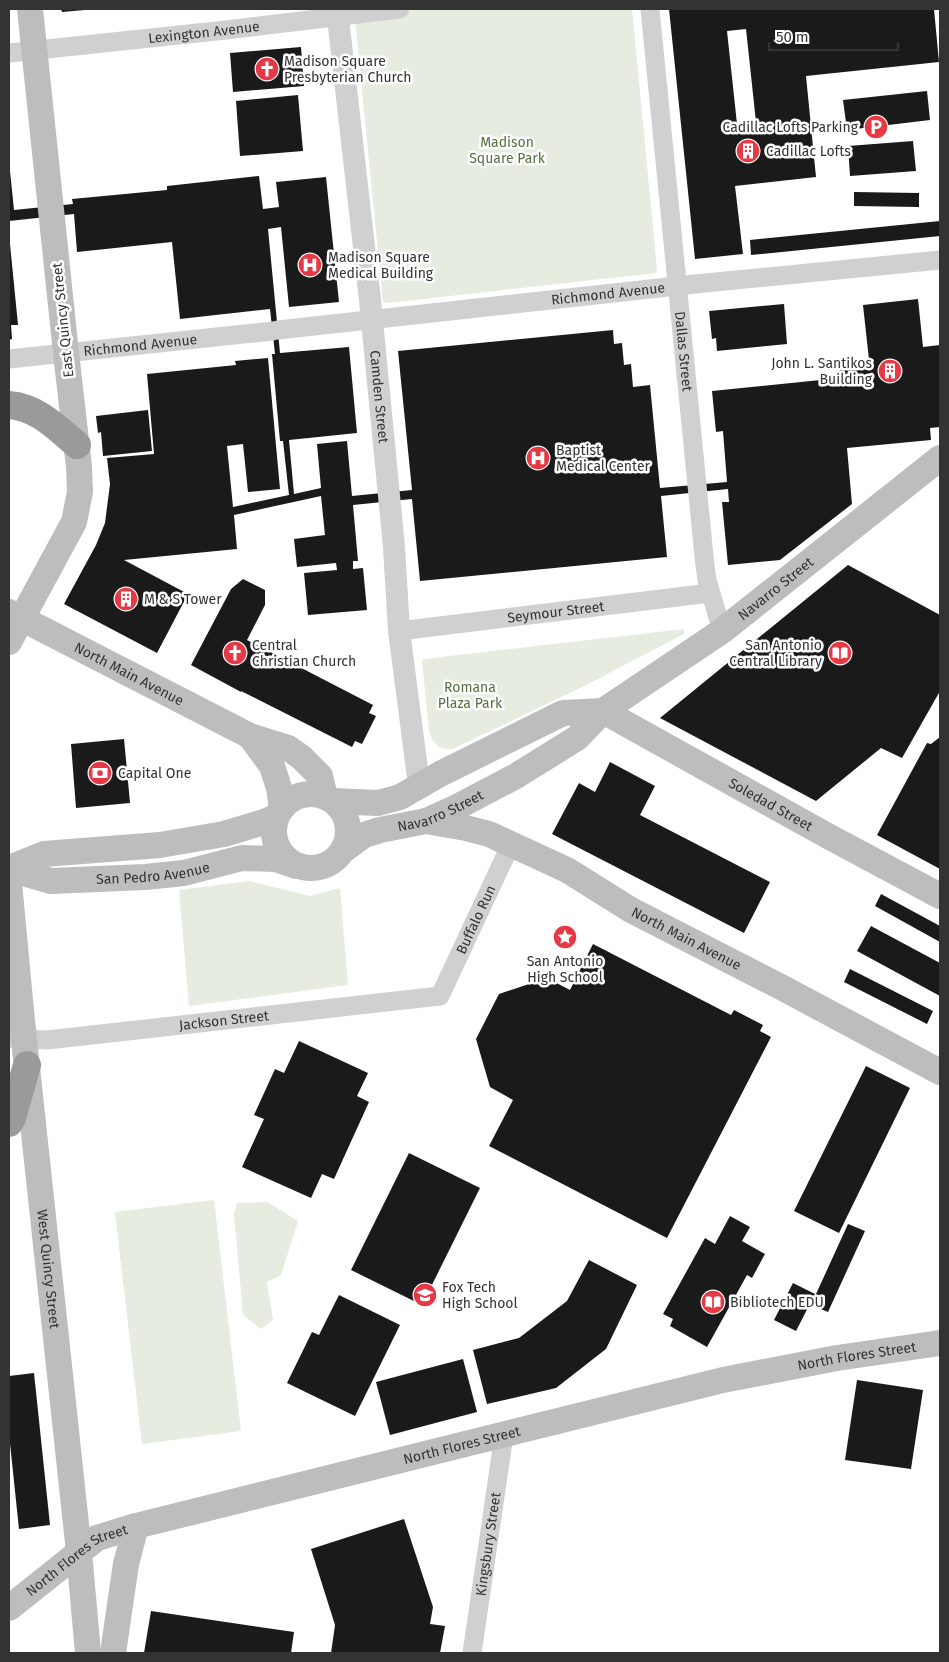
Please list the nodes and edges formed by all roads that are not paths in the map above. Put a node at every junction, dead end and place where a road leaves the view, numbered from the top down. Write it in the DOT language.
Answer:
graph roads {
  1 [pos="30,9"];
  2 [pos="400,9"];
  3 [pos="650,9"];
  4 [pos="338,13"];
  5 [pos="34,51"];
  6 [pos="9,53"];
  7 [pos="940,260"];
  8 [pos="676,286"];
  9 [pos="372,319"];
  10 [pos="66,353"];
  11 [pos="9,359"];
  12 [pos="9,405"];
  13 [pos="77,445"];
  14 [pos="940,458"];
  15 [pos="710,593"];
  16 [pos="15,615"];
  17 [pos="399,631"];
  18 [pos="722,631"];
  19 [pos="9,642"];
  20 [pos="603,711"];
  21 [pos="250,736"];
  22 [pos="420,785"];
  23 [pos="329,799"];
  24 [pos="279,812"];
  25 [pos="426,822"];
  26 [pos="511,844"];
  27 [pos="345,849"];
  28 [pos="296,866"];
  29 [pos="9,868"];
  30 [pos="9,883"];
  31 [pos="940,896"];
  32 [pos="440,996"];
  33 [pos="20,1047"];
  34 [pos="940,1072"];
  35 [pos="9,1123"];
  36 [pos="940,1344"];
  37 [pos="504,1435"];
  38 [pos="136,1526"];
  39 [pos="79,1552"];
  40 [pos="9,1608"];
  41 [pos="88,1653"];
  42 [pos="113,1653"];
  43 [pos="472,1653"];
  1 -- 5 [label="main road, East Quincy Street"];
  2 -- 4 [label="street, Lexington Avenue"];
  3 -- 8 [label="street, Dallas Street"];
  4 -- 5 [label="street, Lexington Avenue"];
  4 -- 9 [label="street, Camden Street"];
  5 -- 6 [label="street, Lexington Avenue"];
  5 -- 10 [label="main road, East Quincy Street"];
  7 -- 8 [label="street, Richmond Avenue"];
  8 -- 9 [label="street, Richmond Avenue"];
  8 -- 15 [label="street, Dallas Street"];
  9 -- 10 [label="street, Richmond Avenue"];
  9 -- 17 [label="street, Camden Street"];
  10 -- 11 [label="street, Richmond Avenue"];
  10 -- 13 [label="main road, East Quincy Street"];
  12 -- 13 [label="highway"];
  13 -- 16 [label="main road, East Quincy Street"];
  14 -- 18 [label="main road, Navarro Street"];
  15 -- 17 [label="street, Seymour Street"];
  15 -- 18 [label="street, Dallas Street"];
  16 -- 19 [label="main road"];
  16 -- 21 [label="main road, North Main Avenue"];
  17 -- 22 [label="street, Camden Street"];
  18 -- 20 [label="main road, Navarro Street"];
  20 -- 22 [label="main road, Navarro Street"];
  20 -- 25 [label="main road, Navarro Street"];
  20 -- 31 [label="main road, Soledad Street"];
  21 -- 23 [label="main road, North Main Avenue"];
  21 -- 24 [label="main road, North Main Avenue"];
  22 -- 23 [label="main road, Navarro Street"];
  23 -- 24 [label="main road"];
  23 -- 27 [label="main road"];
  24 -- 28 [label="main road"];
  24 -- 29 [label="main road, San Pedro Avenue"];
  25 -- 26 [label="main road, North Main Avenue"];
  25 -- 27 [label="main road, Navarro Street"];
  26 -- 32 [label="street, Buffalo Run"];
  26 -- 34 [label="main road, North Main Avenue"];
  27 -- 28 [label="main road"];
  28 -- 29 [label="main road, San Pedro Avenue"];
  30 -- 33 [label="main road, West Quincy Street"];
  32 -- 33 [label="street, Jackson Street"];
  33 -- 35 [label="highway"];
  33 -- 39 [label="main road, West Quincy Street"];
  36 -- 37 [label="main road, North Flores Street"];
  37 -- 38 [label="main road, North Flores Street"];
  37 -- 43 [label="street, Kingsbury Street"];
  38 -- 39 [label="main road, North Flores Street"];
  38 -- 42 [label="main road"];
  39 -- 40 [label="main road, North Flores Street"];
  39 -- 41 [label="main road, West Quincy Street"];
}
